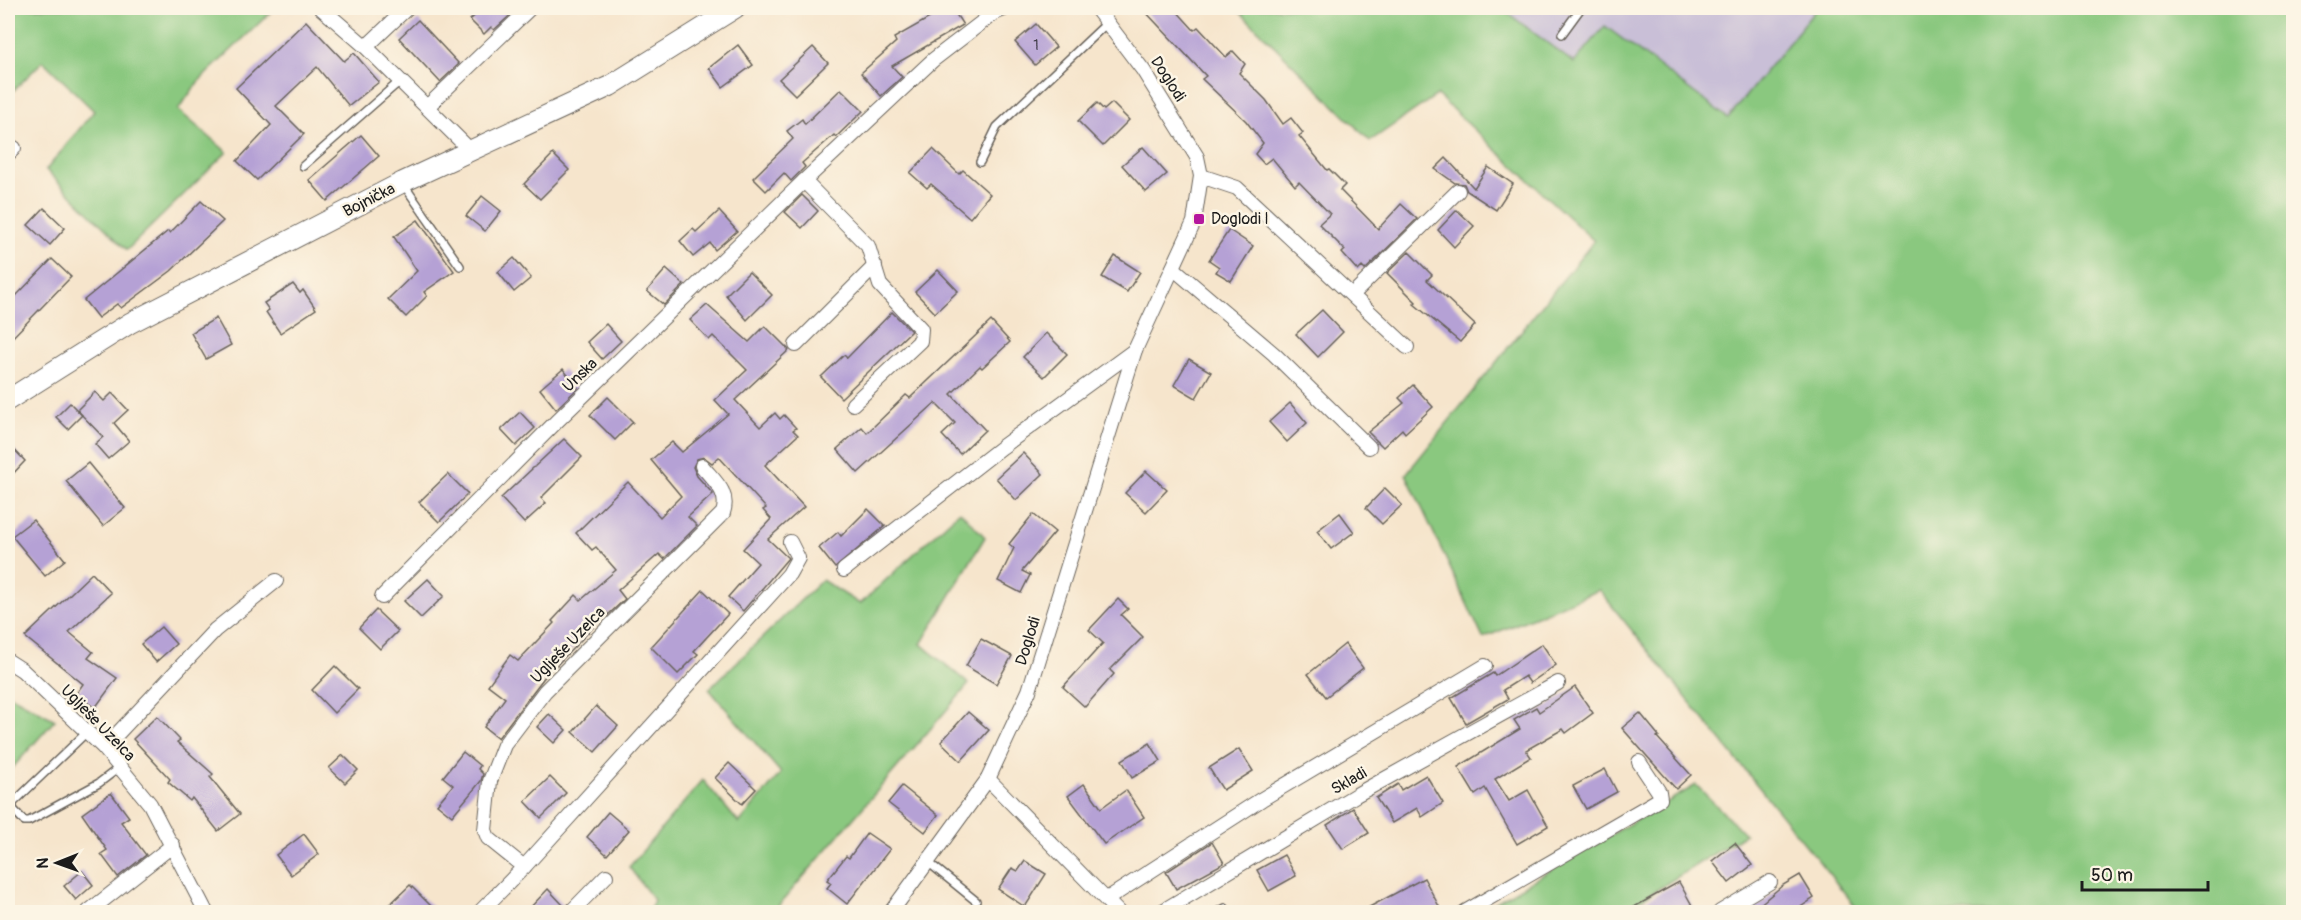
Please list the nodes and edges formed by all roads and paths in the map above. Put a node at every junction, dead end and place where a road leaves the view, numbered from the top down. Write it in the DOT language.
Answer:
graph roads {
  1 [pos="321,8"];
  2 [pos="407,8"];
  3 [pos="530,8"];
  4 [pos="735,8"];
  5 [pos="1006,8"];
  6 [pos="1096,8"];
  7 [pos="1581,8"];
  8 [pos="1107,23"];
  9 [pos="1562,34"];
  10 [pos="366,47"];
  11 [pos="400,81"];
  12 [pos="427,107"];
  13 [pos="470,150"];
  14 [pos="980,162"];
  15 [pos="303,166"];
  16 [pos="1201,176"];
  17 [pos="804,181"];
  18 [pos="403,183"];
  19 [pos="1458,191"];
  20 [pos="460,266"];
  21 [pos="875,266"];
  22 [pos="1173,268"];
  23 [pos="1353,294"];
  24 [pos="796,345"];
  25 [pos="1407,347"];
  26 [pos="1135,351"];
  27 [pos="8,400"];
  28 [pos="853,404"];
  29 [pos="1369,447"];
  30 [pos="702,466"];
  31 [pos="790,542"];
  32 [pos="844,570"];
  33 [pos="276,581"];
  34 [pos="382,597"];
  35 [pos="8,661"];
  36 [pos="1485,666"];
  37 [pos="1558,683"];
  38 [pos="87,732"];
  39 [pos="104,748"];
  40 [pos="1639,762"];
  41 [pos="120,767"];
  42 [pos="988,780"];
  43 [pos="173,845"];
  44 [pos="928,862"];
  45 [pos="524,867"];
  46 [pos="606,876"];
  47 [pos="1770,882"];
  48 [pos="1107,899"];
  49 [pos="976,901"];
  50 [pos="1225,908"];
  51 [pos="88,912"];
  52 [pos="206,912"];
  53 [pos="480,912"];
  54 [pos="571,912"];
  55 [pos="891,912"];
  56 [pos="1118,912"];
  57 [pos="1161,912"];
  58 [pos="1218,912"];
  59 [pos="1465,912"];
  60 [pos="1720,912"];
  1 -- 10 [label="street"];
  2 -- 10 [label="street"];
  3 -- 12 [label="street"];
  4 -- 13 [label="main road, Bojnička"];
  5 -- 17 [label="street, Unska"];
  6 -- 8 [label="street, Doglodi"];
  7 -- 9 [label="lane"];
  8 -- 14 [label="lane"];
  8 -- 16 [label="street, Doglodi"];
  10 -- 11 [label="street"];
  11 -- 12 [label="street"];
  11 -- 15 [label="lane"];
  12 -- 13 [label="street"];
  13 -- 18 [label="main road, Bojnička"];
  16 -- 22 [label="street, Doglodi"];
  16 -- 23 [label="street"];
  17 -- 21 [label="street"];
  17 -- 34 [label="street, Unska"];
  18 -- 20 [label="lane"];
  18 -- 27 [label="main road, Bojnička"];
  19 -- 23 [label="street"];
  21 -- 24 [label="street"];
  21 -- 28 [label="street"];
  22 -- 26 [label="street, Doglodi"];
  22 -- 29 [label="street"];
  23 -- 25 [label="street"];
  26 -- 32 [label="street, Doglodi"];
  26 -- 42 [label="street, Doglodi"];
  30 -- 45 [label="street, Uglješe Uzelca"];
  31 -- 45 [label="street"];
  33 -- 39 [label="street"];
  35 -- 38 [label="street, Uglješe Uzelca"];
  36 -- 48 [label="street, Skladi"];
  37 -- 57 [label="street, Skladi"];
  38 -- 39 [label="street, Uglješe Uzelca"];
  38 -- 41 [label="lane"];
  39 -- 41 [label="street, Uglješe Uzelca"];
  40 -- 59 [label="street"];
  41 -- 43 [label="street, Uglješe Uzelca"];
  42 -- 44 [label="street, Doglodi"];
  42 -- 48 [label="street"];
  43 -- 51 [label="street"];
  43 -- 52 [label="street, Uglješe Uzelca"];
  44 -- 49 [label="lane"];
  44 -- 55 [label="street, Doglodi"];
  45 -- 53 [label="street"];
  46 -- 54 [label="street"];
  47 -- 60 [label="street"];
  48 -- 56 [label="street"];
  50 -- 58 [label="lane"];
}
